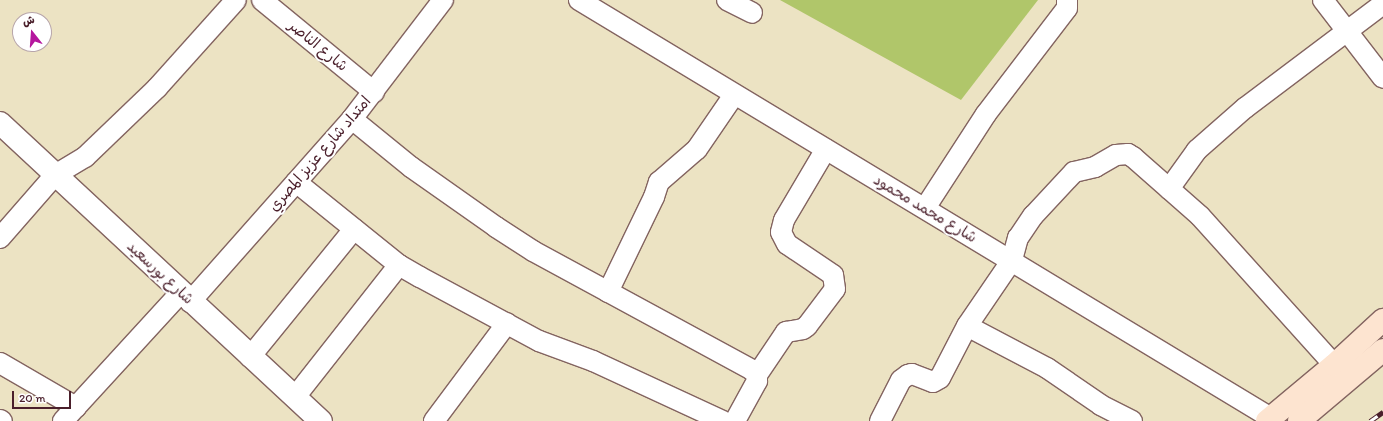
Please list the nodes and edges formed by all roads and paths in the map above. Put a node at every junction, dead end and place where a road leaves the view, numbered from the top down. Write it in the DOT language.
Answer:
graph roads {
  1 [pos="236,0"];
  2 [pos="262,0"];
  3 [pos="442,0"];
  4 [pos="579,0"];
  5 [pos="728,0"];
  6 [pos="1067,0"];
  7 [pos="1323,0"];
  8 [pos="1383,4"];
  9 [pos="752,13"];
  10 [pos="1347,32"];
  11 [pos="1383,78"];
  12 [pos="374,92"];
  13 [pos="734,94"];
  14 [pos="352,119"];
  15 [pos="0,123"];
  16 [pos="826,150"];
  17 [pos="55,175"];
  18 [pos="296,182"];
  19 [pos="1169,189"];
  20 [pos="925,208"];
  21 [pos="354,229"];
  22 [pos="0,238"];
  23 [pos="1012,260"];
  24 [pos="399,265"];
  25 [pos="608,292"];
  26 [pos="186,297"];
  27 [pos="1383,320"];
  28 [pos="507,323"];
  29 [pos="968,326"];
  30 [pos="1383,350"];
  31 [pos="250,357"];
  32 [pos="0,363"];
  33 [pos="1334,365"];
  34 [pos="757,375"];
  35 [pos="295,397"];
  36 [pos="70,414"];
  37 [pos="1269,419"];
  38 [pos="322,421"];
  39 [pos="434,421"];
  40 [pos="722,421"];
  41 [pos="735,421"];
  42 [pos="880,421"];
  43 [pos="1132,421"];
  44 [pos="1300,421"];
  1 -- 17 [label="street"];
  2 -- 12 [label="street, شارع الناصر"];
  3 -- 12 [label="street, امتداد شارع عزيز المصري"];
  4 -- 13 [label="street, شارع محمد محمود"];
  5 -- 9 [label="street"];
  6 -- 20 [label="street"];
  7 -- 10 [label="street"];
  8 -- 10 [label="street"];
  10 -- 11 [label="street"];
  10 -- 19 [label="street"];
  12 -- 14 [label="street, امتداد شارع عزيز المصري"];
  13 -- 16 [label="street, شارع محمد محمود"];
  13 -- 25 [label="street"];
  14 -- 18 [label="street, امتداد شارع عزيز المصري"];
  14 -- 25 [label="street"];
  15 -- 17 [label="street, شارع بورسعيد"];
  16 -- 20 [label="street, شارع محمد محمود"];
  16 -- 34 [label="street"];
  17 -- 22 [label="street"];
  17 -- 26 [label="street, شارع بورسعيد"];
  18 -- 21 [label="street"];
  18 -- 26 [label="street, امتداد شارع عزيز المصري"];
  19 -- 23 [label="street"];
  19 -- 33 [label="street"];
  20 -- 23 [label="street, شارع محمد محمود"];
  21 -- 24 [label="street"];
  21 -- 31 [label="street"];
  23 -- 29 [label="street"];
  23 -- 37 [label="street, شارع محمد محمود"];
  24 -- 28 [label="street"];
  24 -- 35 [label="street"];
  25 -- 34 [label="street"];
  26 -- 31 [label="street, شارع بورسعيد"];
  26 -- 36 [label="street, امتداد شارع عزيز المصري"];
  27 -- 33 [label="main road"];
  28 -- 39 [label="street"];
  28 -- 40 [label="street"];
  29 -- 42 [label="street"];
  29 -- 43 [label="street"];
  30 -- 44 [label="main road"];
  31 -- 35 [label="street, شارع بورسعيد"];
  32 -- 36 [label="street"];
  33 -- 37 [label="main road"];
  34 -- 41 [label="street"];
  35 -- 38 [label="street, شارع بورسعيد"];
}
